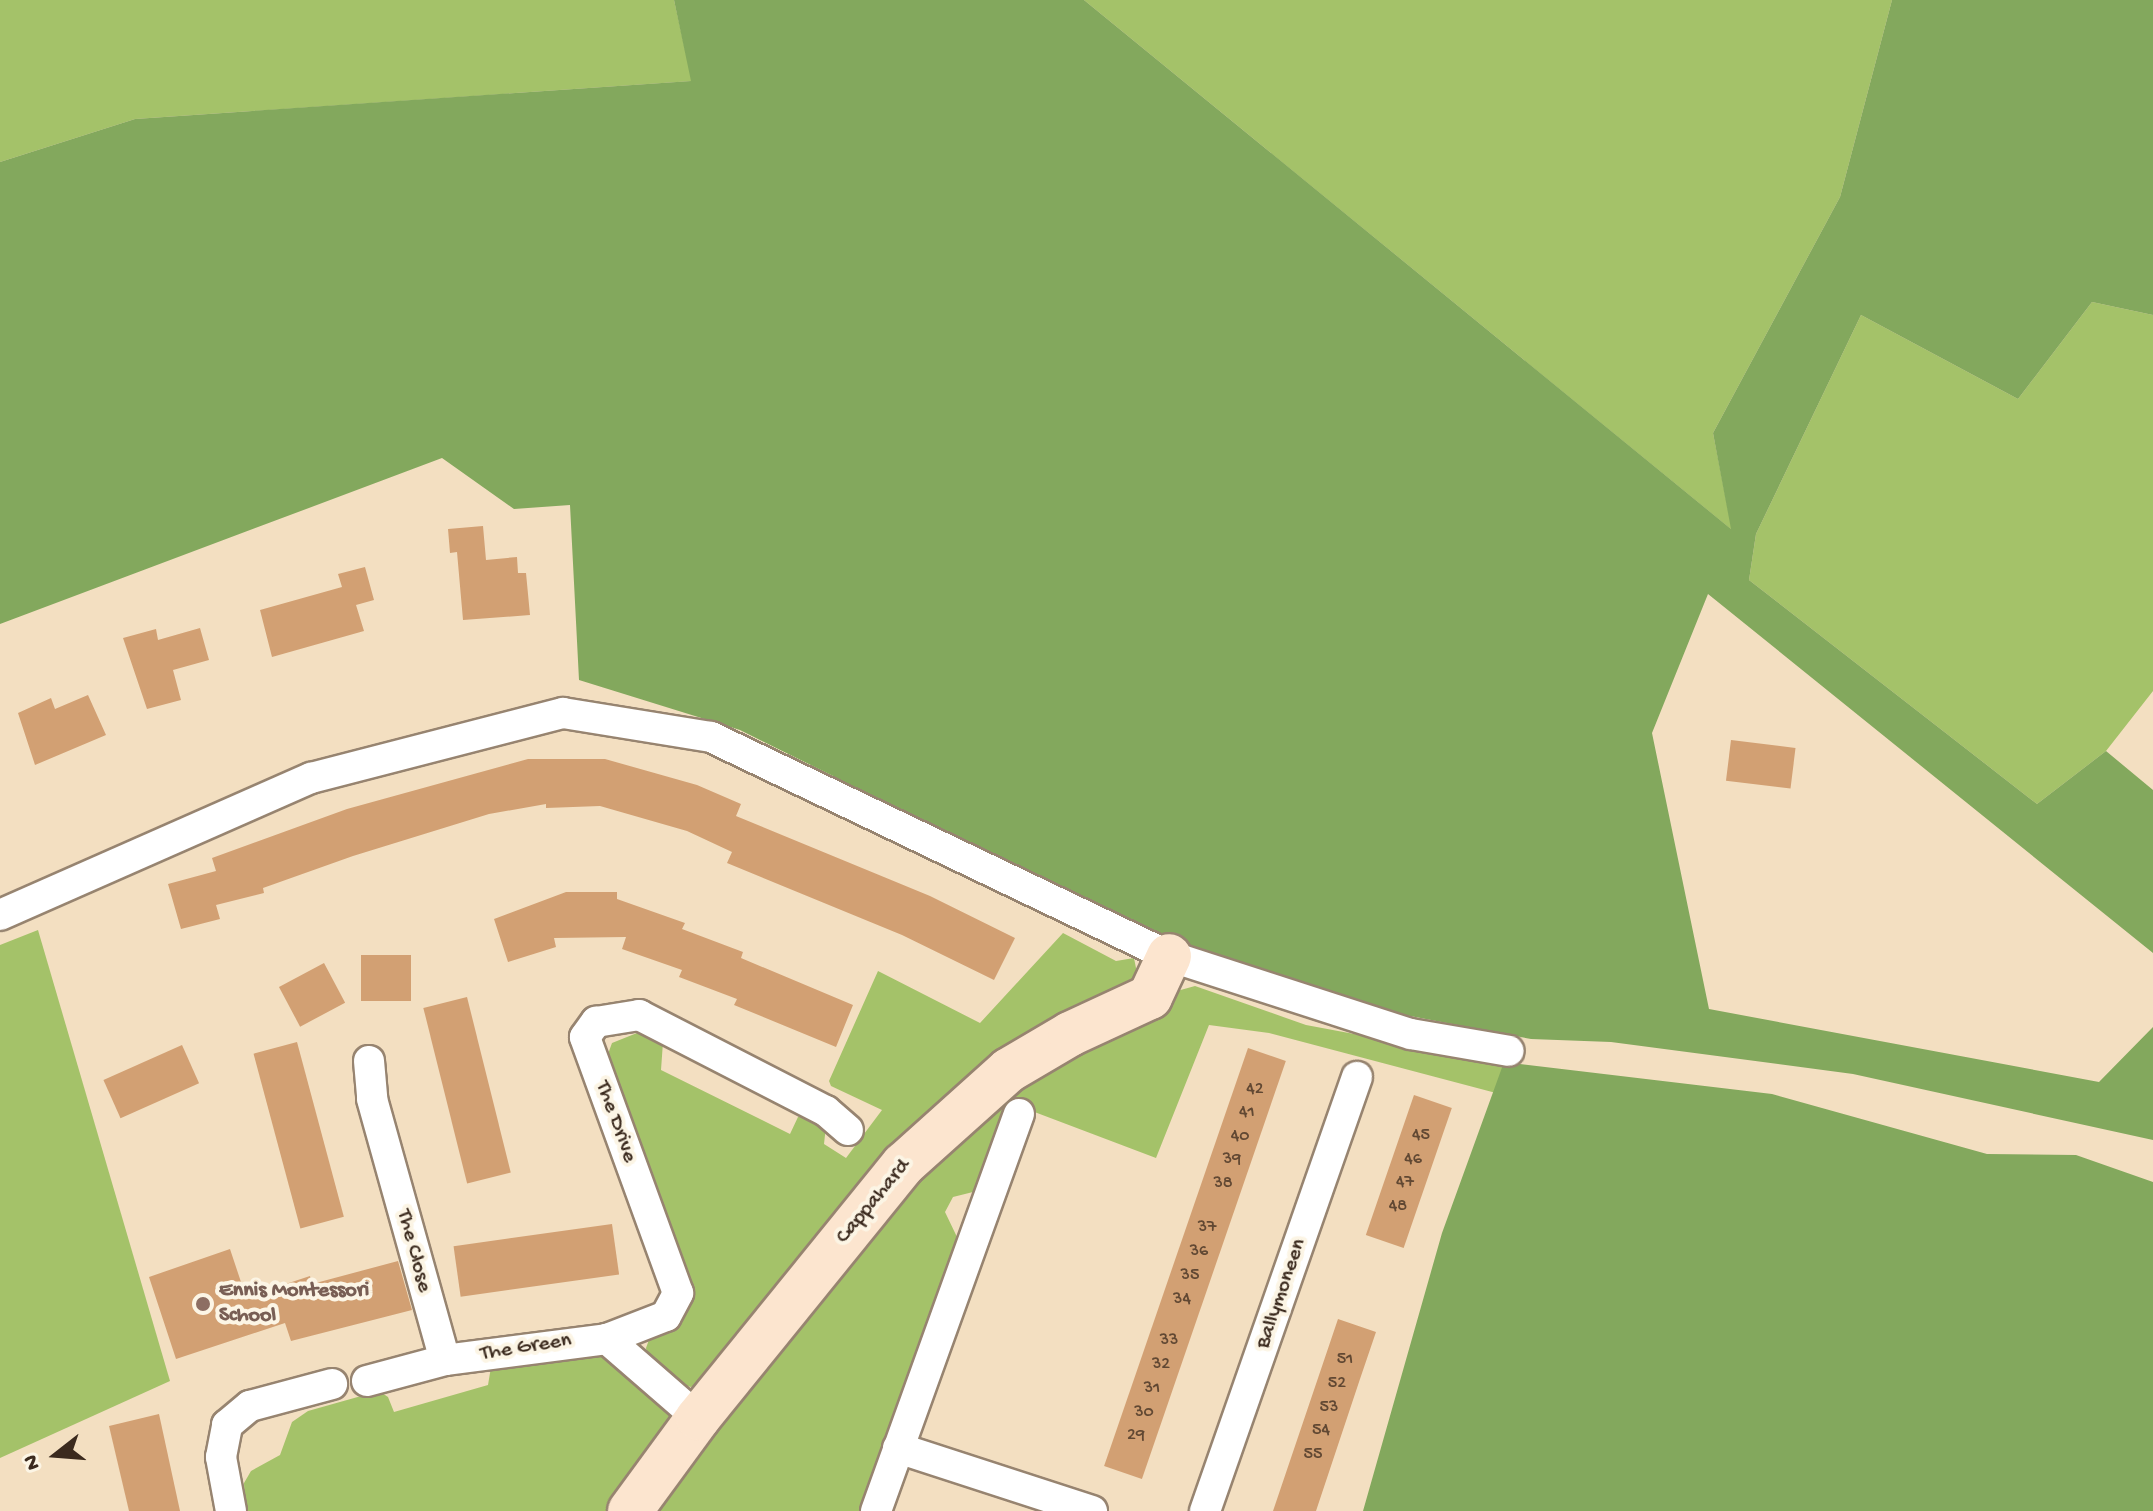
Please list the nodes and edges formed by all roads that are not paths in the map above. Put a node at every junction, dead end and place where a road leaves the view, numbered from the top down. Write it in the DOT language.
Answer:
graph roads {
  1 [pos="0,915"];
  2 [pos="1169,956"];
  3 [pos="1509,1051"];
  4 [pos="369,1061"];
  5 [pos="1357,1077"];
  6 [pos="1019,1114"];
  7 [pos="848,1130"];
  8 [pos="607,1339"];
  9 [pos="445,1360"];
  10 [pos="367,1381"];
  11 [pos="332,1384"];
  12 [pos="698,1418"];
  13 [pos="898,1448"];
  14 [pos="231,1511"];
  15 [pos="630,1511"];
  16 [pos="876,1511"];
  17 [pos="1092,1511"];
  18 [pos="1205,1511"];
  1 -- 2 [label="street"];
  2 -- 3 [label="street"];
  2 -- 12 [label="main road, Cappahard"];
  4 -- 9 [label="street, The Close"];
  5 -- 18 [label="street, Ballymoneen"];
  6 -- 13 [label="street"];
  7 -- 8 [label="street, The Drive"];
  8 -- 9 [label="street, The Green"];
  8 -- 12 [label="street"];
  9 -- 10 [label="street"];
  11 -- 14 [label="street"];
  12 -- 15 [label="main road, Cappahard"];
  13 -- 16 [label="street"];
  13 -- 17 [label="street"];
}
